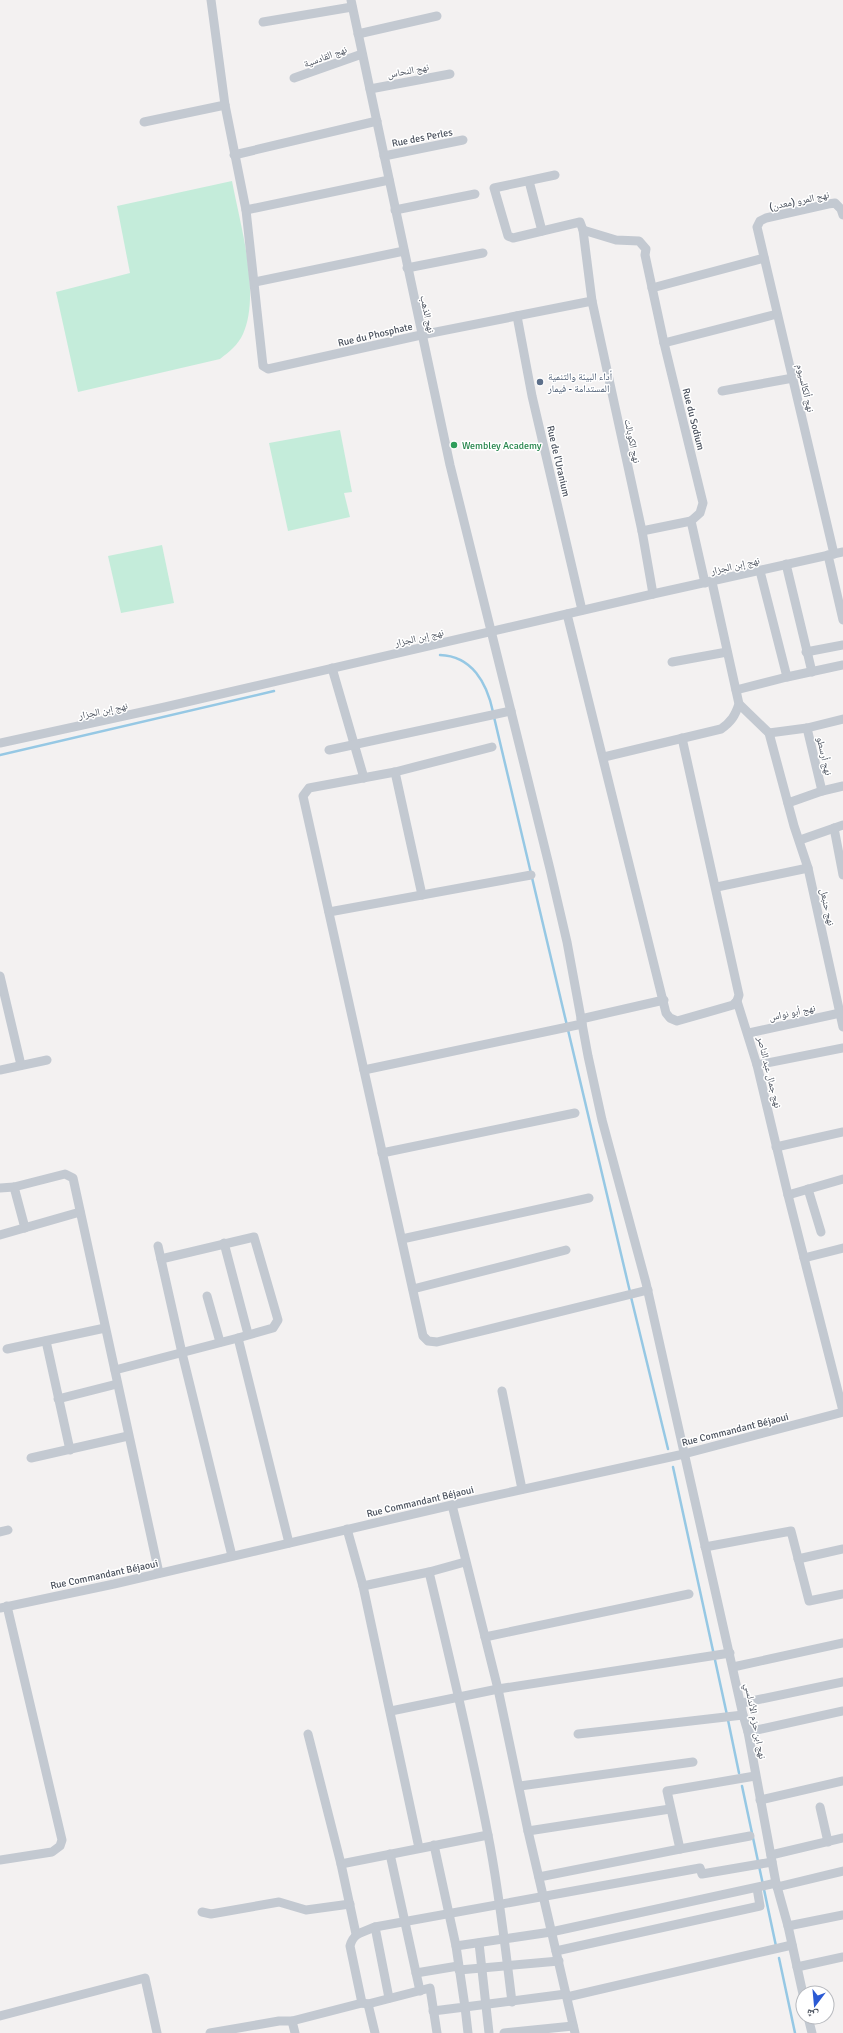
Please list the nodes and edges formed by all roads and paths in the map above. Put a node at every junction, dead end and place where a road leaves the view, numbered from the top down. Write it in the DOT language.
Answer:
graph roads {
  1 [pos="211,0"];
  2 [pos="351,3"];
  3 [pos="437,16"];
  4 [pos="263,22"];
  5 [pos="358,34"];
  6 [pos="362,54"];
  7 [pos="450,74"];
  8 [pos="294,78"];
  9 [pos="370,89"];
  10 [pos="225,105"];
  11 [pos="377,121"];
  12 [pos="144,122"];
  13 [pos="463,140"];
  14 [pos="234,155"];
  15 [pos="384,156"];
  16 [pos="555,175"];
  17 [pos="389,180"];
  18 [pos="529,180"];
  19 [pos="475,194"];
  20 [pos="246,210"];
  21 [pos="395,210"];
  22 [pos="843,214"];
  23 [pos="757,227"];
  24 [pos="583,230"];
  25 [pos="542,231"];
  26 [pos="404,250"];
  27 [pos="483,253"];
  28 [pos="764,258"];
  29 [pos="407,268"];
  30 [pos="255,282"];
  31 [pos="652,288"];
  32 [pos="588,302"];
  33 [pos="777,314"];
  34 [pos="517,316"];
  35 [pos="421,335"];
  36 [pos="664,343"];
  37 [pos="793,378"];
  38 [pos="722,391"];
  39 [pos="691,521"];
  40 [pos="642,531"];
  41 [pos="843,552"];
  42 [pos="831,555"];
  43 [pos="786,564"];
  44 [pos="760,571"];
  45 [pos="709,582"];
  46 [pos="653,594"];
  47 [pos="582,610"];
  48 [pos="567,614"];
  49 [pos="843,620"];
  50 [pos="490,632"];
  51 [pos="843,645"];
  52 [pos="727,652"];
  53 [pos="806,652"];
  54 [pos="672,662"];
  55 [pos="843,665"];
  56 [pos="332,668"];
  57 [pos="812,672"];
  58 [pos="787,677"];
  59 [pos="736,690"];
  60 [pos="739,704"];
  61 [pos="511,711"];
  62 [pos="843,719"];
  63 [pos="807,728"];
  64 [pos="769,733"];
  65 [pos="682,738"];
  66 [pos="0,743"];
  67 [pos="354,744"];
  68 [pos="492,747"];
  69 [pos="329,750"];
  70 [pos="604,757"];
  71 [pos="395,772"];
  72 [pos="364,778"];
  73 [pos="843,786"];
  74 [pos="822,792"];
  75 [pos="788,803"];
  76 [pos="843,825"];
  77 [pos="834,828"];
  78 [pos="800,840"];
  79 [pos="808,868"];
  80 [pos="843,875"];
  81 [pos="531,876"];
  82 [pos="716,887"];
  83 [pos="422,895"];
  84 [pos="329,912"];
  85 [pos="0,976"];
  86 [pos="664,1000"];
  87 [pos="737,1001"];
  88 [pos="840,1013"];
  89 [pos="582,1021"];
  90 [pos="843,1027"];
  91 [pos="749,1033"];
  92 [pos="843,1048"];
  93 [pos="47,1060"];
  94 [pos="21,1065"];
  95 [pos="757,1065"];
  96 [pos="0,1070"];
  97 [pos="364,1070"];
  98 [pos="575,1113"];
  99 [pos="843,1132"];
  100 [pos="776,1148"];
  101 [pos="382,1153"];
  102 [pos="843,1179"];
  103 [pos="0,1188"];
  104 [pos="14,1188"];
  105 [pos="808,1189"];
  106 [pos="788,1194"];
  107 [pos="589,1198"];
  108 [pos="80,1212"];
  109 [pos="25,1228"];
  110 [pos="821,1232"];
  111 [pos="0,1235"];
  112 [pos="402,1239"];
  113 [pos="224,1243"];
  114 [pos="158,1246"];
  115 [pos="843,1248"];
  116 [pos="566,1250"];
  117 [pos="804,1258"];
  118 [pos="161,1259"];
  119 [pos="413,1289"];
  120 [pos="648,1290"];
  121 [pos="206,1296"];
  122 [pos="105,1328"];
  123 [pos="248,1334"];
  124 [pos="238,1338"];
  125 [pos="46,1341"];
  126 [pos="220,1342"];
  127 [pos="7,1349"];
  128 [pos="182,1353"];
  129 [pos="115,1370"];
  130 [pos="117,1384"];
  131 [pos="502,1392"];
  132 [pos="58,1399"];
  133 [pos="843,1412"];
  134 [pos="128,1436"];
  135 [pos="70,1450"];
  136 [pos="684,1454"];
  137 [pos="31,1458"];
  138 [pos="522,1489"];
  139 [pos="452,1505"];
  140 [pos="347,1529"];
  141 [pos="289,1543"];
  142 [pos="706,1547"];
  143 [pos="843,1549"];
  144 [pos="232,1556"];
  145 [pos="798,1559"];
  146 [pos="465,1562"];
  147 [pos="428,1572"];
  148 [pos="159,1573"];
  149 [pos="363,1586"];
  150 [pos="689,1594"];
  151 [pos="843,1594"];
  152 [pos="3,1607"];
  153 [pos="485,1637"];
  154 [pos="843,1643"];
  155 [pos="730,1653"];
  156 [pos="733,1667"];
  157 [pos="843,1682"];
  158 [pos="498,1689"];
  159 [pos="459,1698"];
  160 [pos="742,1703"];
  161 [pos="391,1711"];
  162 [pos="843,1711"];
  163 [pos="743,1715"];
  164 [pos="748,1732"];
  165 [pos="308,1734"];
  166 [pos="578,1734"];
  167 [pos="693,1762"];
  168 [pos="755,1776"];
  169 [pos="843,1781"];
  170 [pos="520,1786"];
  171 [pos="760,1800"];
  172 [pos="820,1808"];
  173 [pos="670,1809"];
  174 [pos="528,1831"];
  175 [pos="488,1836"];
  176 [pos="750,1836"];
  177 [pos="843,1838"];
  178 [pos="828,1842"];
  179 [pos="434,1845"];
  180 [pos="419,1848"];
  181 [pos="680,1849"];
  182 [pos="390,1854"];
  183 [pos="771,1858"];
  184 [pos="0,1860"];
  185 [pos="341,1864"];
  186 [pos="843,1871"];
  187 [pos="539,1877"];
  188 [pos="768,1886"];
  189 [pos="544,1896"];
  190 [pos="350,1904"];
  191 [pos="500,1905"];
  192 [pos="202,1912"];
  193 [pos="448,1915"];
  194 [pos="843,1915"];
  195 [pos="404,1923"];
  196 [pos="788,1926"];
  197 [pos="375,1928"];
  198 [pos="551,1932"];
  199 [pos="356,1934"];
  200 [pos="504,1940"];
  201 [pos="479,1943"];
  202 [pos="792,1945"];
  203 [pos="456,1946"];
  204 [pos="556,1950"];
  205 [pos="843,1957"];
  206 [pos="559,1961"];
  207 [pos="508,1966"];
  208 [pos="797,1967"];
  209 [pos="459,1968"];
  210 [pos="482,1968"];
  211 [pos="416,1973"];
  212 [pos="801,1985"];
  213 [pos="420,1990"];
  214 [pos="566,1996"];
  215 [pos="389,1998"];
  216 [pos="512,2002"];
  217 [pos="365,2003"];
  218 [pos="486,2004"];
  219 [pos="465,2007"];
  220 [pos="433,2011"];
  221 [pos="0,2016"];
  222 [pos="292,2021"];
  223 [pos="574,2030"];
  224 [pos="157,2033"];
  225 [pos="210,2033"];
  226 [pos="295,2033"];
  227 [pos="375,2033"];
  228 [pos="437,2033"];
  229 [pos="468,2033"];
  230 [pos="489,2033"];
  231 [pos="504,2033"];
  1 -- 10 [label="street"];
  2 -- 4 [label="street"];
  2 -- 5 [label="street, نهج الذهب"];
  3 -- 5 [label="street"];
  5 -- 6 [label="street, نهج الذهب"];
  6 -- 8 [label="street, نهج القادسية"];
  6 -- 9 [label="street, نهج الذهب"];
  7 -- 9 [label="street, نهج النحاس"];
  9 -- 11 [label="street, نهج الذهب"];
  10 -- 12 [label="street"];
  10 -- 14 [label="street"];
  11 -- 14 [label="street"];
  11 -- 15 [label="street, نهج الذهب"];
  13 -- 15 [label="street, Rue des Perles"];
  14 -- 20 [label="street"];
  15 -- 17 [label="street, نهج الذهب"];
  16 -- 18 [label="street"];
  17 -- 20 [label="street"];
  17 -- 21 [label="street, نهج الذهب"];
  18 -- 25 [label="street"];
  18 -- 25 [label="street"];
  19 -- 21 [label="street"];
  20 -- 30 [label="street"];
  21 -- 26 [label="street, نهج الذهب"];
  22 -- 23 [label="street, نهج المرو (معدن)"];
  23 -- 28 [label="street, نهج ألكالسيوم"];
  24 -- 25 [label="street"];
  24 -- 31 [label="street, Rue du Sodium"];
  24 -- 32 [label="street, نهج الكوبالت"];
  26 -- 29 [label="street, نهج الذهب"];
  26 -- 30 [label="street"];
  27 -- 29 [label="street"];
  28 -- 31 [label="street"];
  28 -- 33 [label="street, نهج ألكالسيوم"];
  29 -- 35 [label="street, نهج الذهب"];
  30 -- 35 [label="street, Rue du Phosphate"];
  31 -- 36 [label="street, Rue du Sodium"];
  32 -- 34 [label="street, Rue du Phosphate"];
  32 -- 40 [label="street, نهج الكوبالت"];
  33 -- 36 [label="street"];
  33 -- 37 [label="street, نهج ألكالسيوم"];
  34 -- 35 [label="street, Rue du Phosphate"];
  34 -- 47 [label="street, Rue de l'Uranium"];
  35 -- 50 [label="street, نهج الذهب"];
  36 -- 39 [label="street, Rue du Sodium"];
  37 -- 38 [label="street"];
  37 -- 42 [label="street, نهج ألكالسيوم"];
  39 -- 40 [label="street"];
  39 -- 45 [label="street"];
  40 -- 46 [label="street, نهج الكوبالت"];
  41 -- 42 [label="street, نهج إبن الجزار"];
  42 -- 43 [label="street, نهج إبن الجزار"];
  42 -- 49 [label="street, نهج ألكالسيوم"];
  43 -- 44 [label="street, نهج إبن الجزار"];
  43 -- 53 [label="street"];
  44 -- 45 [label="street, نهج إبن الجزار"];
  44 -- 58 [label="street"];
  45 -- 46 [label="street, نهج إبن الجزار"];
  45 -- 52 [label="street"];
  46 -- 47 [label="street, نهج إبن الجزار"];
  47 -- 48 [label="street, نهج إبن الجزار"];
  48 -- 50 [label="street, نهج إبن الجزار"];
  48 -- 70 [label="street"];
  50 -- 56 [label="street, نهج إبن الجزار"];
  50 -- 61 [label="street, نهج الذهب"];
  51 -- 53 [label="street"];
  52 -- 54 [label="street"];
  52 -- 59 [label="street"];
  53 -- 57 [label="street"];
  55 -- 57 [label="street"];
  56 -- 66 [label="street, نهج إبن الجزار"];
  56 -- 67 [label="street"];
  57 -- 58 [label="street"];
  58 -- 59 [label="street"];
  59 -- 60 [label="street"];
  60 -- 64 [label="street"];
  60 -- 65 [label="street"];
  61 -- 67 [label="street"];
  61 -- 89 [label="street, نهج الذهب"];
  62 -- 63 [label="street"];
  63 -- 64 [label="street"];
  63 -- 74 [label="street, نهج أرسطو"];
  64 -- 75 [label="street, نهج حنبعل"];
  65 -- 70 [label="street"];
  65 -- 82 [label="street, نهج جمال عبد الناصر"];
  67 -- 69 [label="street"];
  67 -- 72 [label="street"];
  68 -- 71 [label="street"];
  70 -- 86 [label="street"];
  71 -- 72 [label="street"];
  71 -- 83 [label="street"];
  72 -- 84 [label="street"];
  73 -- 74 [label="street, نهج أرسطو"];
  74 -- 75 [label="street"];
  75 -- 78 [label="street, نهج حنبعل"];
  76 -- 77 [label="street"];
  77 -- 78 [label="street"];
  77 -- 80 [label="street"];
  78 -- 79 [label="street, نهج حنبعل"];
  79 -- 82 [label="street"];
  79 -- 88 [label="street, نهج حنبعل"];
  81 -- 83 [label="street"];
  82 -- 87 [label="street, نهج جمال عبد الناصر"];
  83 -- 84 [label="street"];
  84 -- 97 [label="street"];
  85 -- 94 [label="street"];
  86 -- 87 [label="street"];
  86 -- 89 [label="street"];
  87 -- 91 [label="street, نهج جمال عبد الناصر"];
  88 -- 90 [label="street, نهج حنبعل"];
  88 -- 91 [label="street, نهج أبو نواس"];
  89 -- 97 [label="street"];
  89 -- 120 [label="street, نهج ابن حزم الأندلسي"];
  91 -- 95 [label="street, نهج جمال عبد الناصر"];
  92 -- 95 [label="street"];
  93 -- 94 [label="street"];
  94 -- 96 [label="street"];
  95 -- 100 [label="street, نهج جمال عبد الناصر"];
  97 -- 101 [label="street"];
  98 -- 101 [label="street"];
  99 -- 100 [label="street"];
  100 -- 106 [label="street, نهج جمال عبد الناصر"];
  101 -- 112 [label="street"];
  102 -- 105 [label="street"];
  103 -- 104 [label="street"];
  104 -- 108 [label="street"];
  104 -- 109 [label="street"];
  105 -- 106 [label="street"];
  105 -- 110 [label="street"];
  106 -- 117 [label="street, نهج جمال عبد الناصر"];
  107 -- 112 [label="street"];
  108 -- 109 [label="street"];
  108 -- 122 [label="street"];
  109 -- 111 [label="street"];
  112 -- 119 [label="street"];
  113 -- 118 [label="street"];
  113 -- 123 [label="street"];
  113 -- 123 [label="street"];
  114 -- 118 [label="street"];
  115 -- 117 [label="street"];
  116 -- 119 [label="street"];
  117 -- 133 [label="street, نهج جمال عبد الناصر"];
  118 -- 128 [label="street"];
  119 -- 120 [label="street"];
  120 -- 136 [label="street, نهج ابن حزم الأندلسي"];
  121 -- 126 [label="street"];
  122 -- 125 [label="street"];
  122 -- 129 [label="street"];
  123 -- 124 [label="street"];
  124 -- 126 [label="street"];
  124 -- 141 [label="street"];
  125 -- 127 [label="street"];
  125 -- 132 [label="street"];
  126 -- 128 [label="street"];
  128 -- 129 [label="street"];
  128 -- 144 [label="street"];
  129 -- 130 [label="street"];
  130 -- 132 [label="street"];
  130 -- 134 [label="street"];
  131 -- 138 [label="street"];
  132 -- 135 [label="street"];
  133 -- 136 [label="street, Rue Commandant Béjaoui"];
  134 -- 135 [label="street"];
  134 -- 148 [label="street"];
  135 -- 137 [label="street"];
  136 -- 138 [label="street, Rue Commandant Béjaoui"];
  136 -- 142 [label="street, نهج ابن حزم الأندلسي"];
  138 -- 139 [label="street, Rue Commandant Béjaoui"];
  139 -- 140 [label="street, Rue Commandant Béjaoui"];
  139 -- 146 [label="street"];
  140 -- 141 [label="street, Rue Commandant Béjaoui"];
  140 -- 149 [label="street"];
  141 -- 144 [label="street, Rue Commandant Béjaoui"];
  142 -- 145 [label="street"];
  142 -- 155 [label="street, نهج ابن حزم الأندلسي"];
  143 -- 145 [label="street"];
  144 -- 148 [label="street, Rue Commandant Béjaoui"];
  145 -- 151 [label="street"];
  146 -- 147 [label="street"];
  146 -- 153 [label="street"];
  147 -- 149 [label="street"];
  147 -- 159 [label="street"];
  148 -- 152 [label="street, Rue Commandant Béjaoui"];
  149 -- 161 [label="street"];
  150 -- 153 [label="street"];
  152 -- 184 [label="street"];
  153 -- 158 [label="street"];
  154 -- 156 [label="street"];
  155 -- 156 [label="street, نهج ابن حزم الأندلسي"];
  155 -- 158 [label="street"];
  156 -- 160 [label="street, نهج ابن حزم الأندلسي"];
  157 -- 160 [label="street"];
  158 -- 159 [label="street"];
  158 -- 170 [label="street"];
  159 -- 161 [label="street"];
  159 -- 175 [label="street"];
  160 -- 163 [label="street, نهج ابن حزم الأندلسي"];
  161 -- 180 [label="street"];
  162 -- 164 [label="street"];
  163 -- 164 [label="street, نهج ابن حزم الأندلسي"];
  163 -- 166 [label="street"];
  164 -- 168 [label="street, نهج ابن حزم الأندلسي"];
  165 -- 185 [label="street"];
  167 -- 170 [label="street"];
  168 -- 171 [label="street, نهج ابن حزم الأندلسي"];
  168 -- 173 [label="street"];
  169 -- 171 [label="street"];
  170 -- 174 [label="street"];
  171 -- 183 [label="street, نهج ابن حزم الأندلسي"];
  172 -- 178 [label="street"];
  173 -- 174 [label="street"];
  173 -- 181 [label="street"];
  174 -- 187 [label="street"];
  175 -- 179 [label="street"];
  175 -- 191 [label="street"];
  176 -- 181 [label="street"];
  177 -- 178 [label="street"];
  178 -- 183 [label="street"];
  179 -- 180 [label="street"];
  179 -- 193 [label="street"];
  180 -- 182 [label="street"];
  181 -- 187 [label="street"];
  182 -- 185 [label="street"];
  182 -- 195 [label="street"];
  183 -- 188 [label="street, نهج ابن حزم الأندلسي"];
  183 -- 189 [label="street"];
  185 -- 190 [label="street"];
  186 -- 188 [label="street"];
  187 -- 189 [label="street"];
  188 -- 196 [label="street, نهج ابن حزم الأندلسي"];
  188 -- 198 [label="street"];
  188 -- 204 [label="street"];
  189 -- 191 [label="street"];
  189 -- 198 [label="street"];
  190 -- 192 [label="street"];
  190 -- 199 [label="street"];
  191 -- 193 [label="street"];
  191 -- 200 [label="street"];
  193 -- 195 [label="street"];
  193 -- 203 [label="street"];
  194 -- 196 [label="street"];
  195 -- 197 [label="street"];
  195 -- 211 [label="street"];
  196 -- 202 [label="street, نهج ابن حزم الأندلسي"];
  197 -- 199 [label="street"];
  197 -- 215 [label="street"];
  198 -- 200 [label="street"];
  198 -- 204 [label="street"];
  199 -- 217 [label="street"];
  200 -- 201 [label="street"];
  200 -- 207 [label="street"];
  201 -- 203 [label="street"];
  201 -- 210 [label="street"];
  202 -- 208 [label="street, نهج ابن حزم الأندلسي"];
  202 -- 214 [label="street"];
  203 -- 209 [label="street"];
  204 -- 206 [label="street"];
  205 -- 208 [label="street"];
  206 -- 207 [label="street"];
  206 -- 214 [label="street"];
  207 -- 210 [label="street"];
  207 -- 216 [label="street"];
  208 -- 212 [label="street, نهج ابن حزم الأندلسي"];
  209 -- 210 [label="street"];
  209 -- 211 [label="street"];
  209 -- 219 [label="street"];
  210 -- 218 [label="street"];
  211 -- 213 [label="street"];
  213 -- 215 [label="street"];
  213 -- 220 [label="street"];
  214 -- 216 [label="street"];
  214 -- 223 [label="street"];
  215 -- 217 [label="street"];
  216 -- 218 [label="street"];
  217 -- 222 [label="street"];
  217 -- 227 [label="street"];
  218 -- 219 [label="street"];
  218 -- 230 [label="street"];
  219 -- 220 [label="street"];
  219 -- 229 [label="street"];
  220 -- 228 [label="street"];
  221 -- 224 [label="street"];
  222 -- 225 [label="street"];
  222 -- 226 [label="street"];
  223 -- 231 [label="street"];
}
